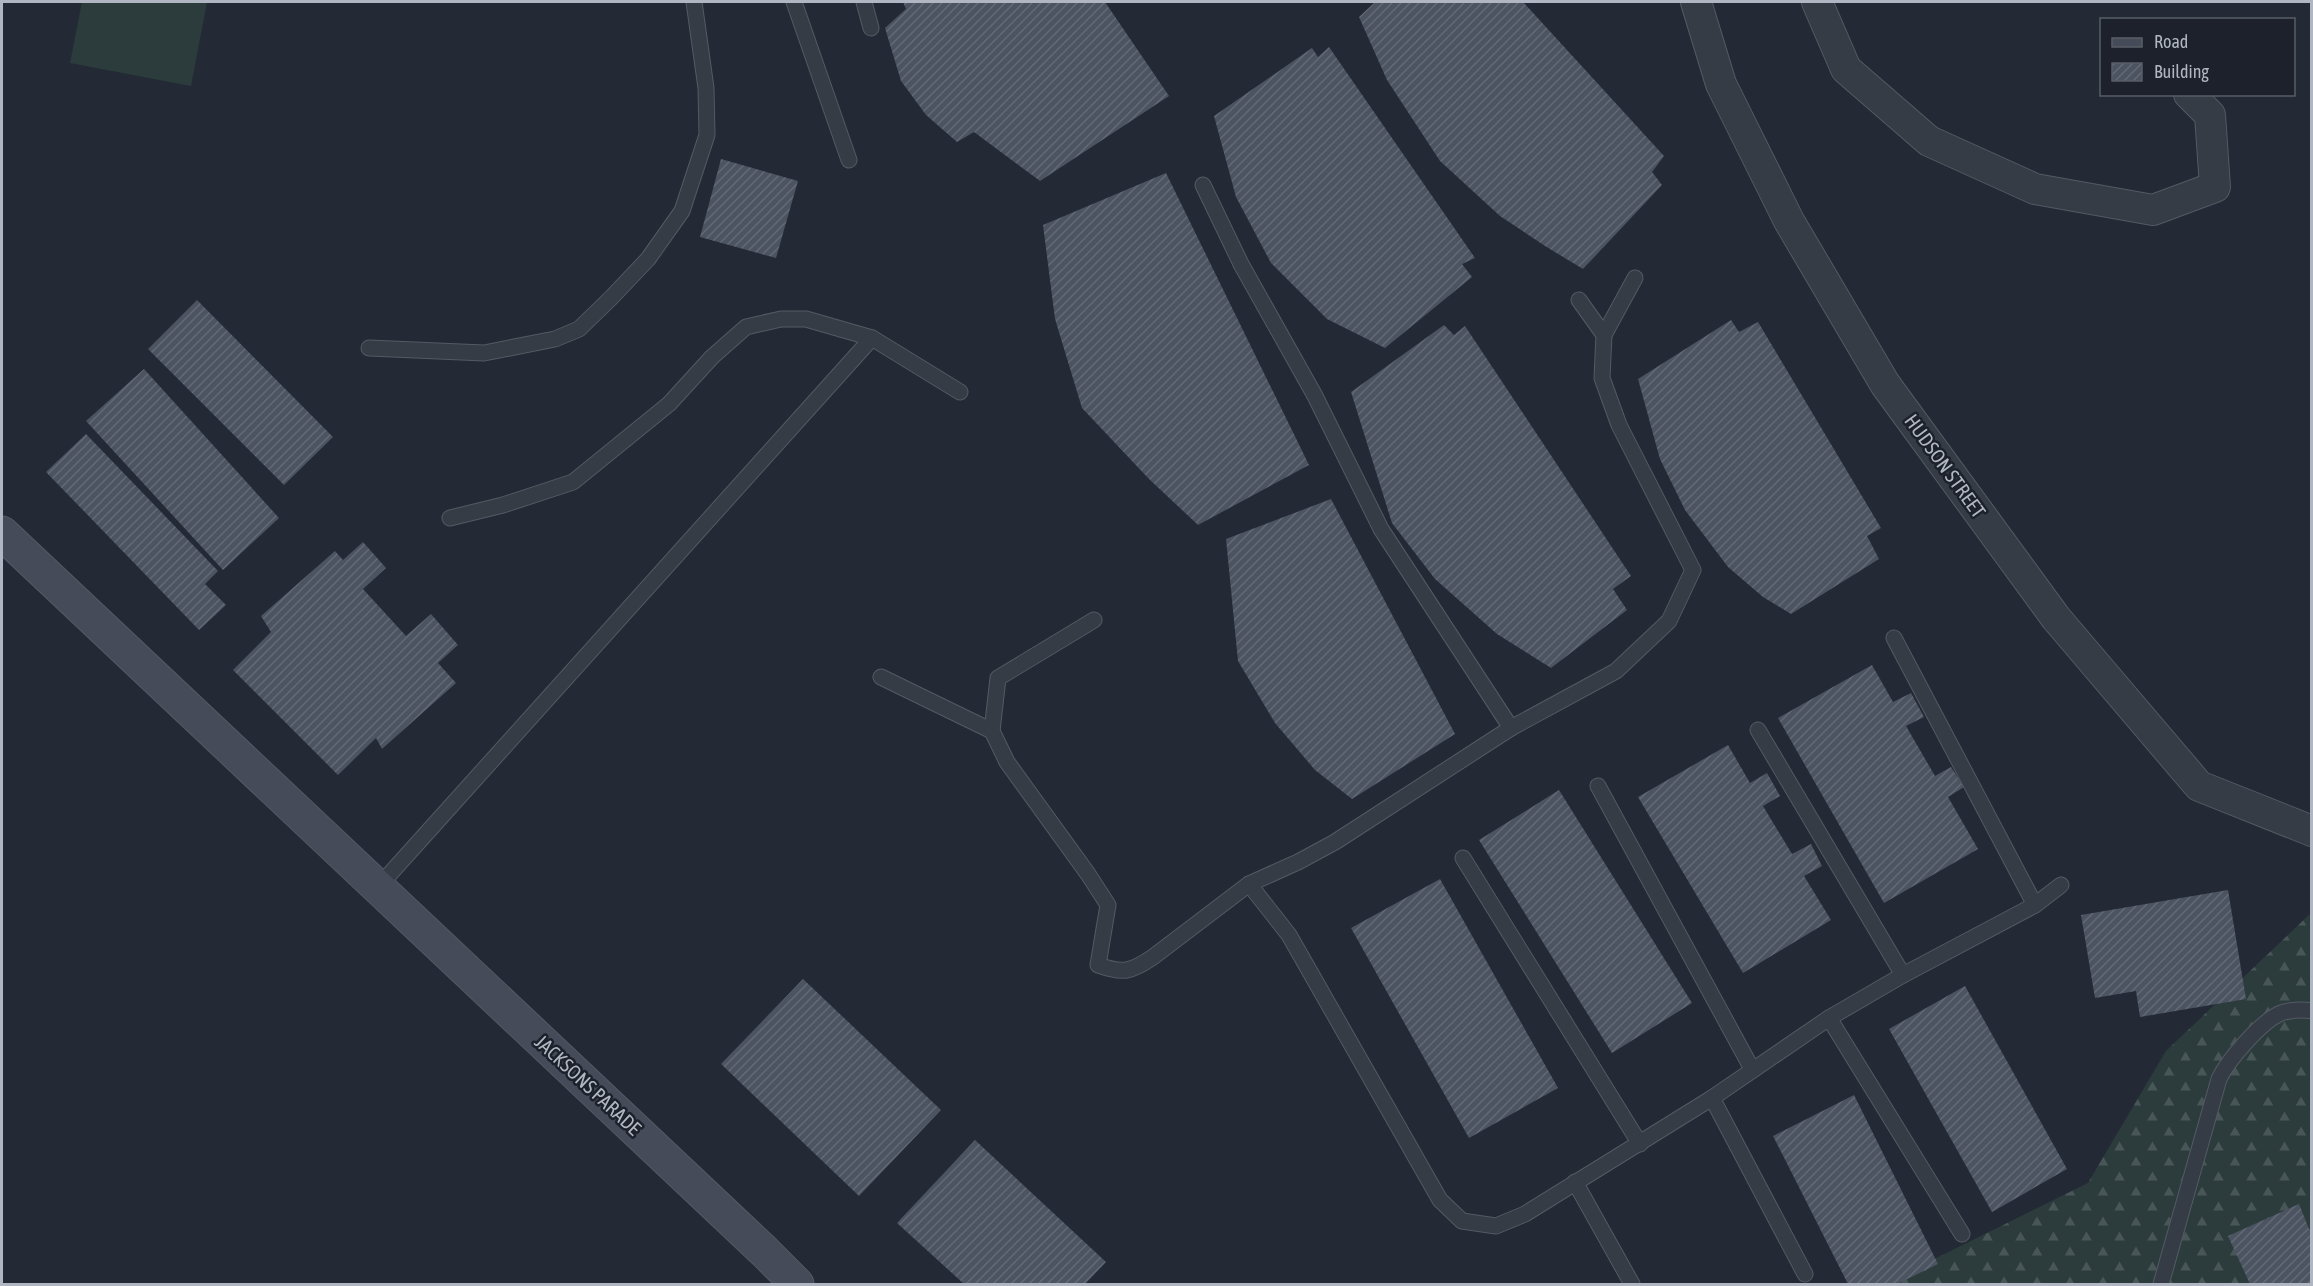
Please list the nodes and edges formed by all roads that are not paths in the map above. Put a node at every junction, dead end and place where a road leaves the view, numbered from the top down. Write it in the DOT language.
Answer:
graph roads {
  1 [pos="694,2"];
  2 [pos="794,2"];
  3 [pos="864,2"];
  4 [pos="1696,2"];
  5 [pos="1817,2"];
  6 [pos="871,28"];
  7 [pos="2191,96"];
  8 [pos="849,160"];
  9 [pos="1203,185"];
  10 [pos="1635,278"];
  11 [pos="1579,300"];
  12 [pos="1604,335"];
  13 [pos="872,338"];
  14 [pos="369,348"];
  15 [pos="960,392"];
  16 [pos="450,518"];
  17 [pos="2,533"];
  18 [pos="1094,620"];
  19 [pos="1894,638"];
  20 [pos="881,677"];
  21 [pos="1511,729"];
  22 [pos="1758,730"];
  23 [pos="992,731"];
  24 [pos="1598,786"];
  25 [pos="2312,831"];
  26 [pos="1463,858"];
  27 [pos="1249,884"];
  28 [pos="2061,885"];
  29 [pos="378,886"];
  30 [pos="2035,905"];
  31 [pos="1903,975"];
  32 [pos="2312,1011"];
  33 [pos="1829,1018"];
  34 [pos="1752,1069"];
  35 [pos="1712,1098"];
  36 [pos="1640,1144"];
  37 [pos="1575,1182"];
  38 [pos="1962,1234"];
  39 [pos="1805,1274"];
  40 [pos="796,1284"];
  41 [pos="1632,1284"];
  42 [pos="2161,1284"];
  1 -- 14 [label="lane"];
  2 -- 8 [label="lane"];
  3 -- 6 [label="lane"];
  4 -- 25 [label="street, HUDSON STREET"];
  5 -- 7 [label="street"];
  9 -- 21 [label="lane"];
  10 -- 12 [label="lane"];
  11 -- 12 [label="lane"];
  12 -- 21 [label="lane"];
  13 -- 15 [label="lane"];
  13 -- 16 [label="lane"];
  13 -- 29 [label="lane"];
  17 -- 29 [label="street, JACKSONS PARADE"];
  18 -- 23 [label="lane"];
  19 -- 30 [label="lane"];
  20 -- 23 [label="lane"];
  21 -- 27 [label="lane"];
  22 -- 31 [label="lane"];
  23 -- 27 [label="lane"];
  24 -- 34 [label="lane"];
  26 -- 36 [label="lane"];
  27 -- 37 [label="lane"];
  28 -- 30 [label="lane"];
  29 -- 40 [label="street, JACKSONS PARADE"];
  30 -- 31 [label="lane"];
  31 -- 33 [label="lane"];
  32 -- 42 [label="lane"];
  33 -- 34 [label="lane"];
  33 -- 38 [label="lane"];
  34 -- 35 [label="lane"];
  35 -- 36 [label="lane"];
  35 -- 39 [label="lane"];
  36 -- 37 [label="lane"];
  37 -- 41 [label="lane"];
}
